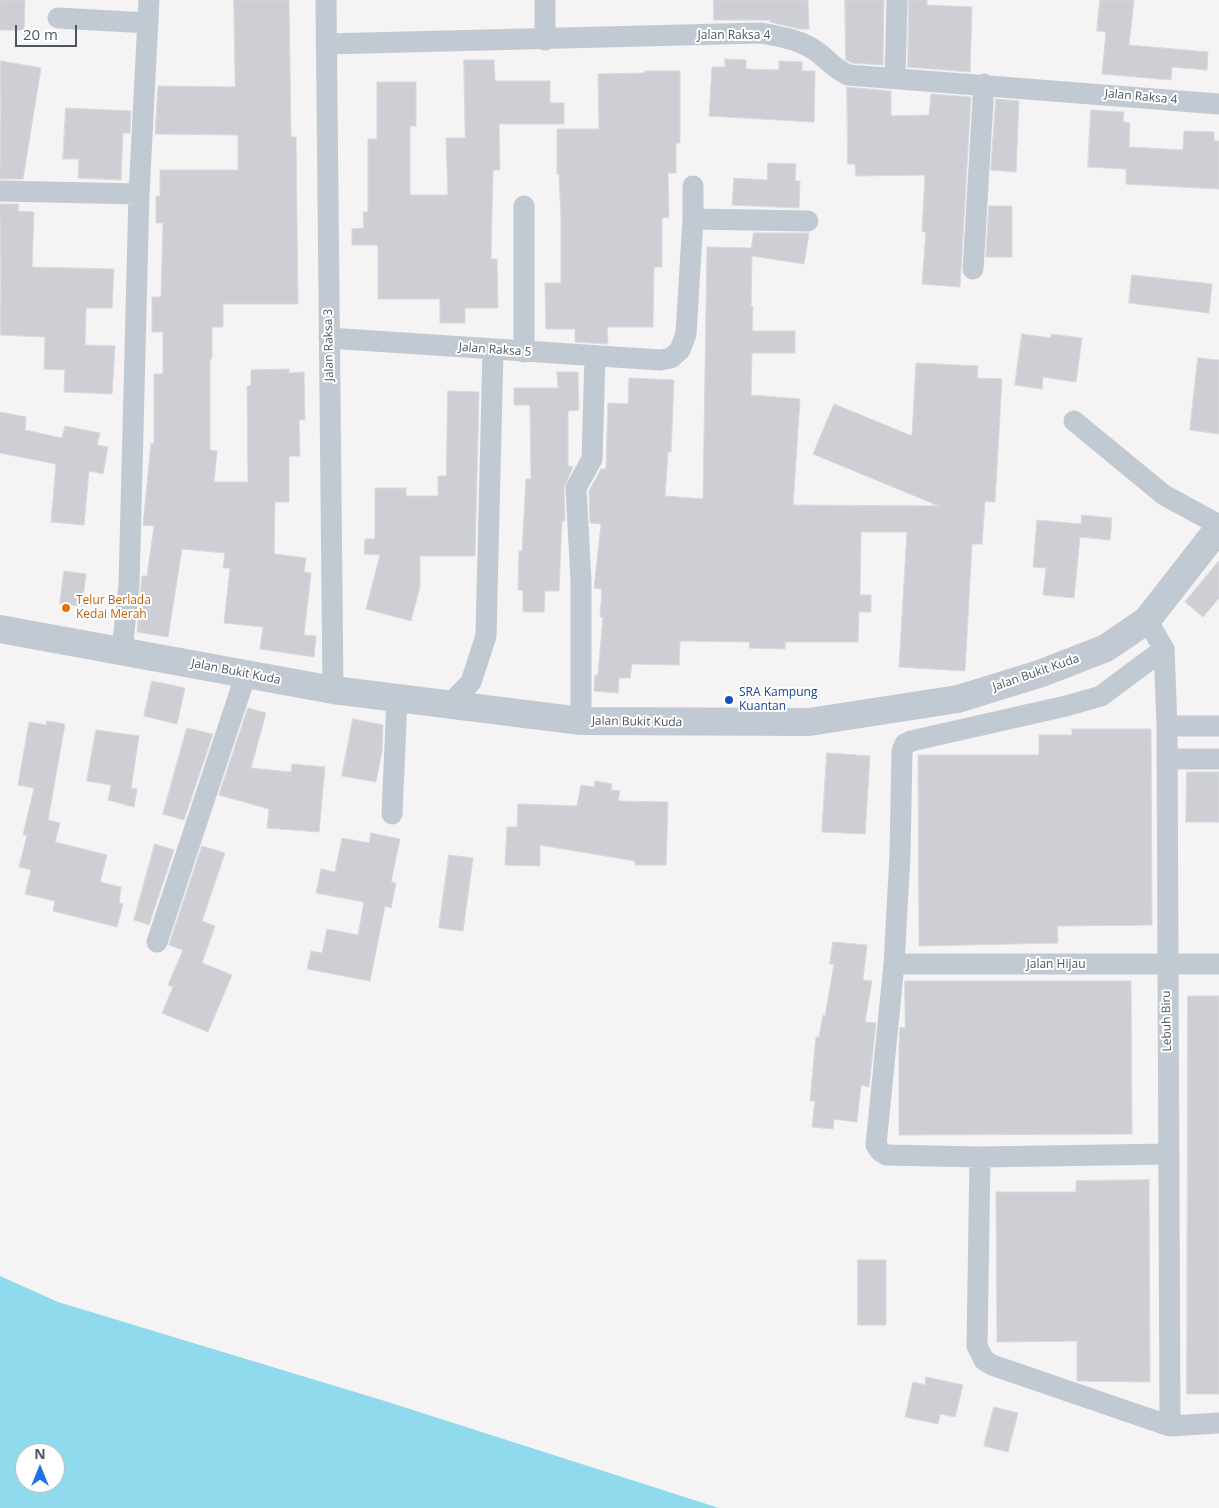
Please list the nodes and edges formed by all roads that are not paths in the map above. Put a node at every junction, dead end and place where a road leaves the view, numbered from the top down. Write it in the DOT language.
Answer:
graph roads {
  1 [pos="149,0"];
  2 [pos="326,0"];
  3 [pos="545,0"];
  4 [pos="897,0"];
  5 [pos="58,18"];
  6 [pos="148,23"];
  7 [pos="545,40"];
  8 [pos="326,44"];
  9 [pos="895,78"];
  10 [pos="984,84"];
  11 [pos="1219,104"];
  12 [pos="693,186"];
  13 [pos="0,190"];
  14 [pos="140,194"];
  15 [pos="524,206"];
  16 [pos="693,219"];
  17 [pos="808,221"];
  18 [pos="973,269"];
  19 [pos="329,338"];
  20 [pos="493,350"];
  21 [pos="524,352"];
  22 [pos="595,357"];
  23 [pos="1074,421"];
  24 [pos="1219,527"];
  25 [pos="1147,620"];
  26 [pos="0,629"];
  27 [pos="1164,649"];
  28 [pos="122,650"];
  29 [pos="246,674"];
  30 [pos="333,690"];
  31 [pos="397,699"];
  32 [pos="449,705"];
  33 [pos="581,721"];
  34 [pos="1167,726"];
  35 [pos="1219,726"];
  36 [pos="1219,758"];
  37 [pos="1167,759"];
  38 [pos="392,814"];
  39 [pos="157,942"];
  40 [pos="894,964"];
  41 [pos="1219,964"];
  42 [pos="1167,965"];
  43 [pos="1168,1154"];
  44 [pos="980,1157"];
  45 [pos="1219,1423"];
  46 [pos="1170,1426"];
  1 -- 6 [label="street"];
  2 -- 8 [label="street, Jalan Raksa 3"];
  3 -- 7 [label="street"];
  4 -- 9 [label="street"];
  5 -- 6 [label="street"];
  6 -- 14 [label="street"];
  7 -- 8 [label="street, Jalan Raksa 4"];
  7 -- 9 [label="street, Jalan Raksa 4"];
  8 -- 19 [label="street, Jalan Raksa 3"];
  9 -- 10 [label="street, Jalan Raksa 4"];
  10 -- 11 [label="street, Jalan Raksa 4"];
  10 -- 18 [label="street"];
  12 -- 16 [label="street"];
  13 -- 14 [label="street"];
  14 -- 28 [label="street"];
  15 -- 21 [label="street"];
  16 -- 17 [label="street"];
  16 -- 22 [label="street, Jalan Raksa 5"];
  19 -- 20 [label="street, Jalan Raksa 5"];
  19 -- 30 [label="street, Jalan Raksa 3"];
  20 -- 21 [label="street, Jalan Raksa 5"];
  20 -- 32 [label="street"];
  21 -- 22 [label="street, Jalan Raksa 5"];
  22 -- 33 [label="street"];
  23 -- 24 [label="street"];
  24 -- 25 [label="street, Jalan Bukit Kuda"];
  25 -- 27 [label="street, Lebuh Biru"];
  25 -- 33 [label="street, Jalan Bukit Kuda"];
  26 -- 28 [label="street, Jalan Bukit Kuda"];
  27 -- 34 [label="street, Lebuh Biru"];
  27 -- 40 [label="street"];
  28 -- 29 [label="street, Jalan Bukit Kuda"];
  29 -- 30 [label="street, Jalan Bukit Kuda"];
  29 -- 39 [label="street"];
  30 -- 31 [label="street, Jalan Bukit Kuda"];
  31 -- 32 [label="street, Jalan Bukit Kuda"];
  31 -- 38 [label="street"];
  32 -- 33 [label="street, Jalan Bukit Kuda"];
  34 -- 35 [label="street"];
  34 -- 37 [label="street, Lebuh Biru"];
  36 -- 37 [label="street"];
  37 -- 42 [label="street, Lebuh Biru"];
  40 -- 42 [label="street, Jalan Hijau"];
  40 -- 44 [label="street"];
  41 -- 42 [label="street, Jalan Hijau"];
  42 -- 43 [label="street, Lebuh Biru"];
  43 -- 44 [label="street"];
  43 -- 46 [label="street, Lebuh Biru"];
  44 -- 46 [label="street"];
  45 -- 46 [label="street"];
}
